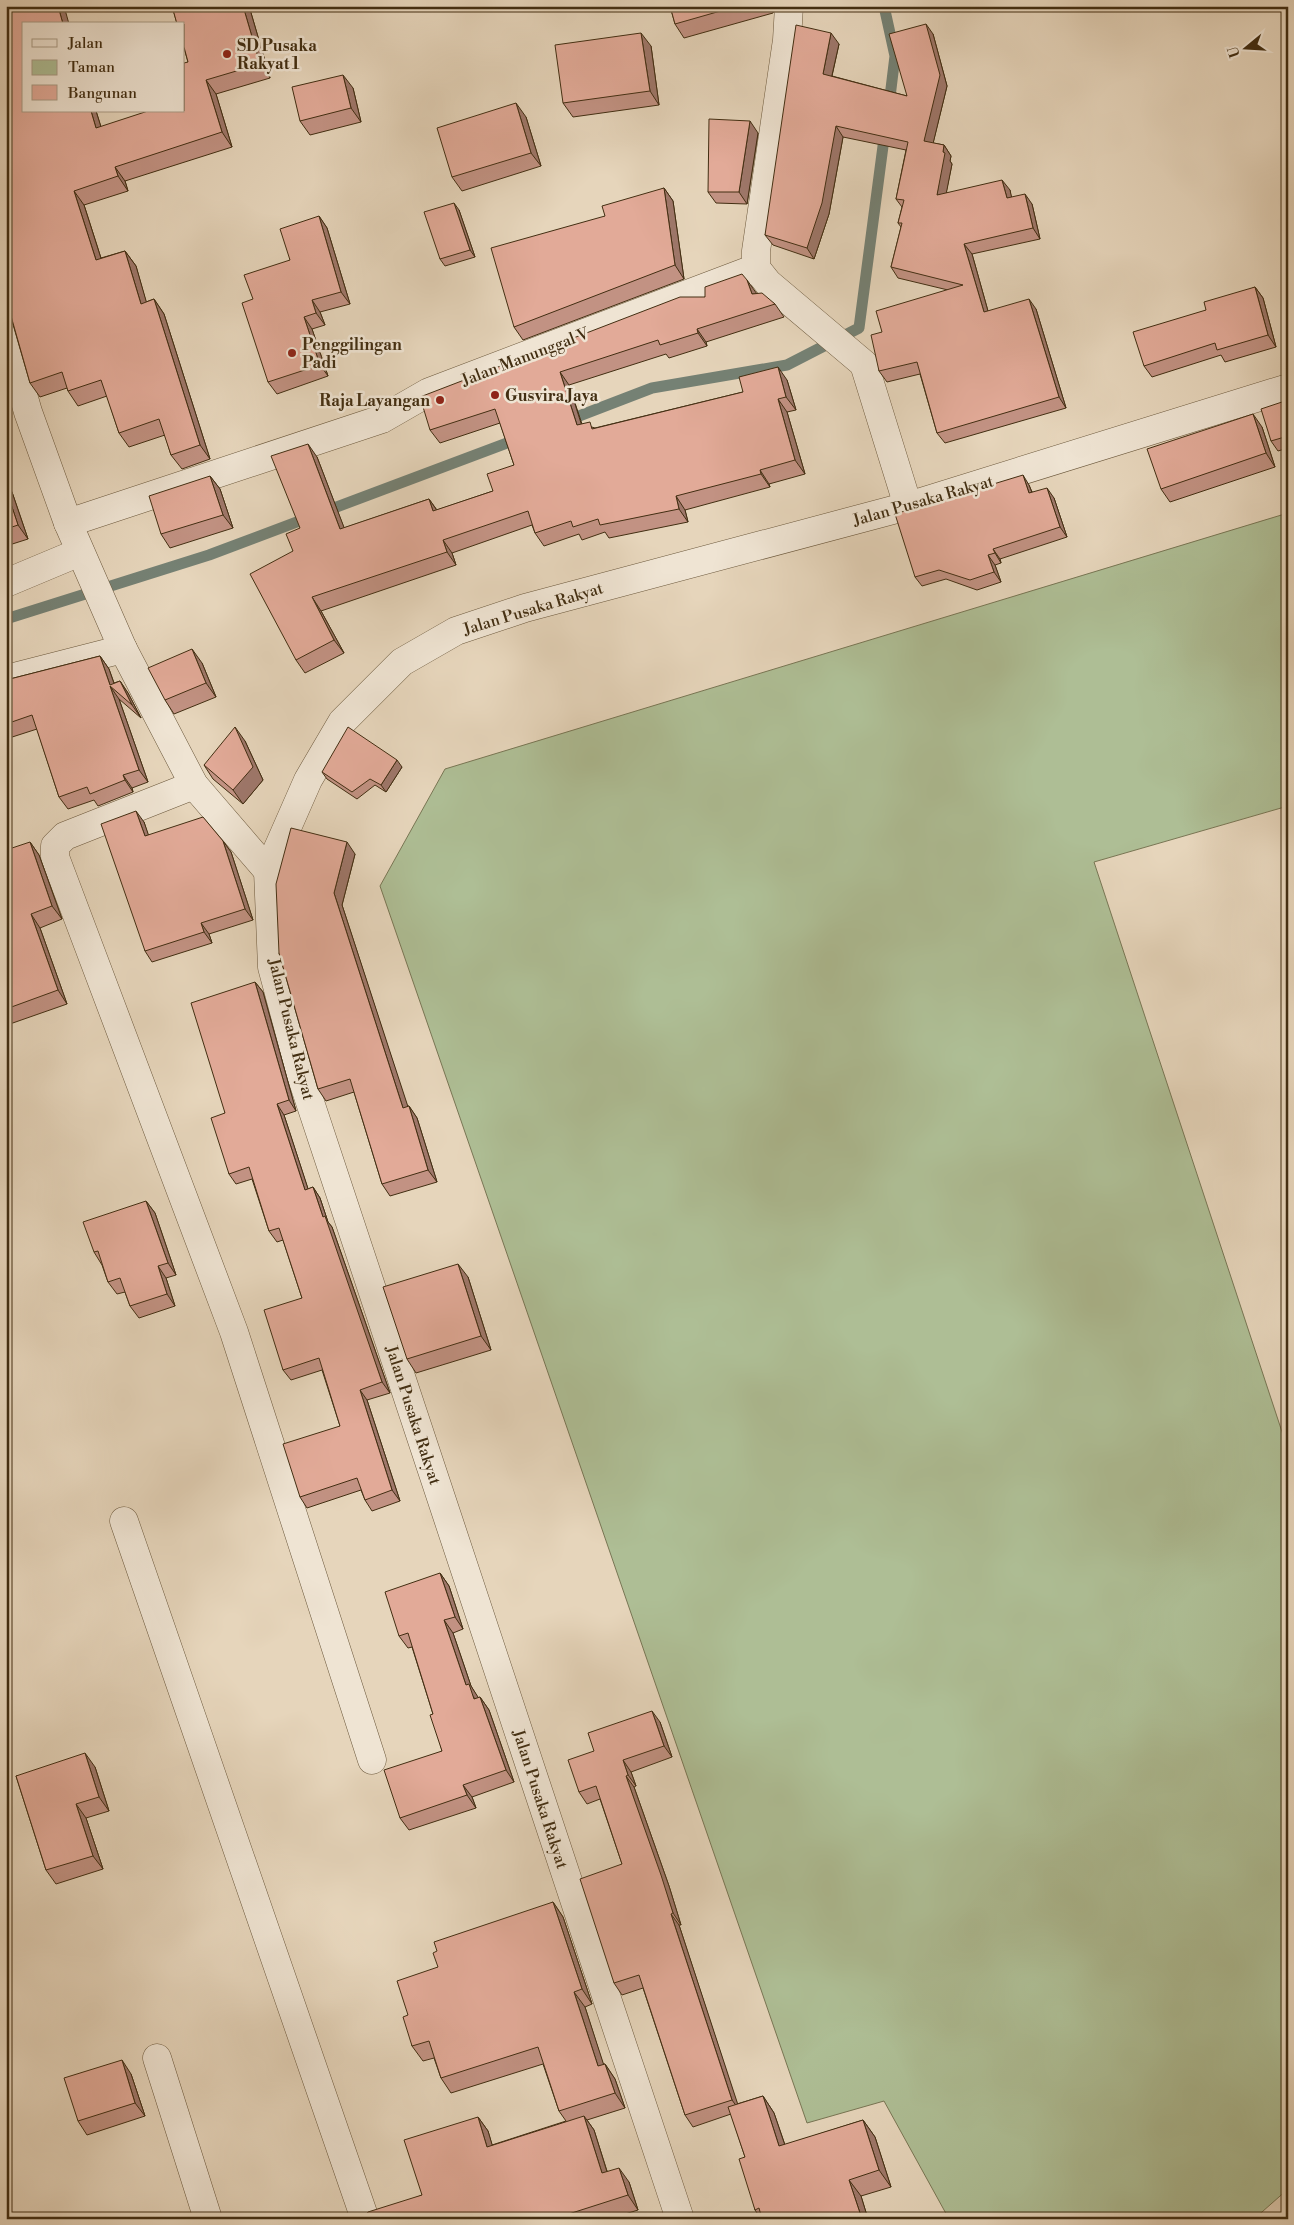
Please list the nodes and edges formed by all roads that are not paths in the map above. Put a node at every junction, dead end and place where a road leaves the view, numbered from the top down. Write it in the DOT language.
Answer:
graph roads {
  1 [pos="789,6"];
  2 [pos="756,268"];
  3 [pos="6,335"];
  4 [pos="1288,388"];
  5 [pos="908,506"];
  6 [pos="68,523"];
  7 [pos="84,560"];
  8 [pos="6,583"];
  9 [pos="119,641"];
  10 [pos="6,679"];
  11 [pos="194,785"];
  12 [pos="268,871"];
  13 [pos="124,1521"];
  14 [pos="372,1760"];
  15 [pos="157,2058"];
  16 [pos="208,2219"];
  17 [pos="365,2219"];
  18 [pos="680,2219"];
  1 -- 2 [label="street"];
  2 -- 5 [label="street"];
  2 -- 6 [label="street, Jalan Manunggal V"];
  3 -- 6 [label="street"];
  4 -- 5 [label="street, Jalan Pusaka Rakyat"];
  5 -- 12 [label="street, Jalan Pusaka Rakyat"];
  6 -- 7 [label="street"];
  7 -- 8 [label="street"];
  7 -- 9 [label="street"];
  9 -- 10 [label="street"];
  9 -- 11 [label="street"];
  11 -- 12 [label="street"];
  11 -- 14 [label="street"];
  12 -- 18 [label="street, Jalan Pusaka Rakyat"];
  13 -- 17 [label="street"];
  15 -- 16 [label="street"];
}
